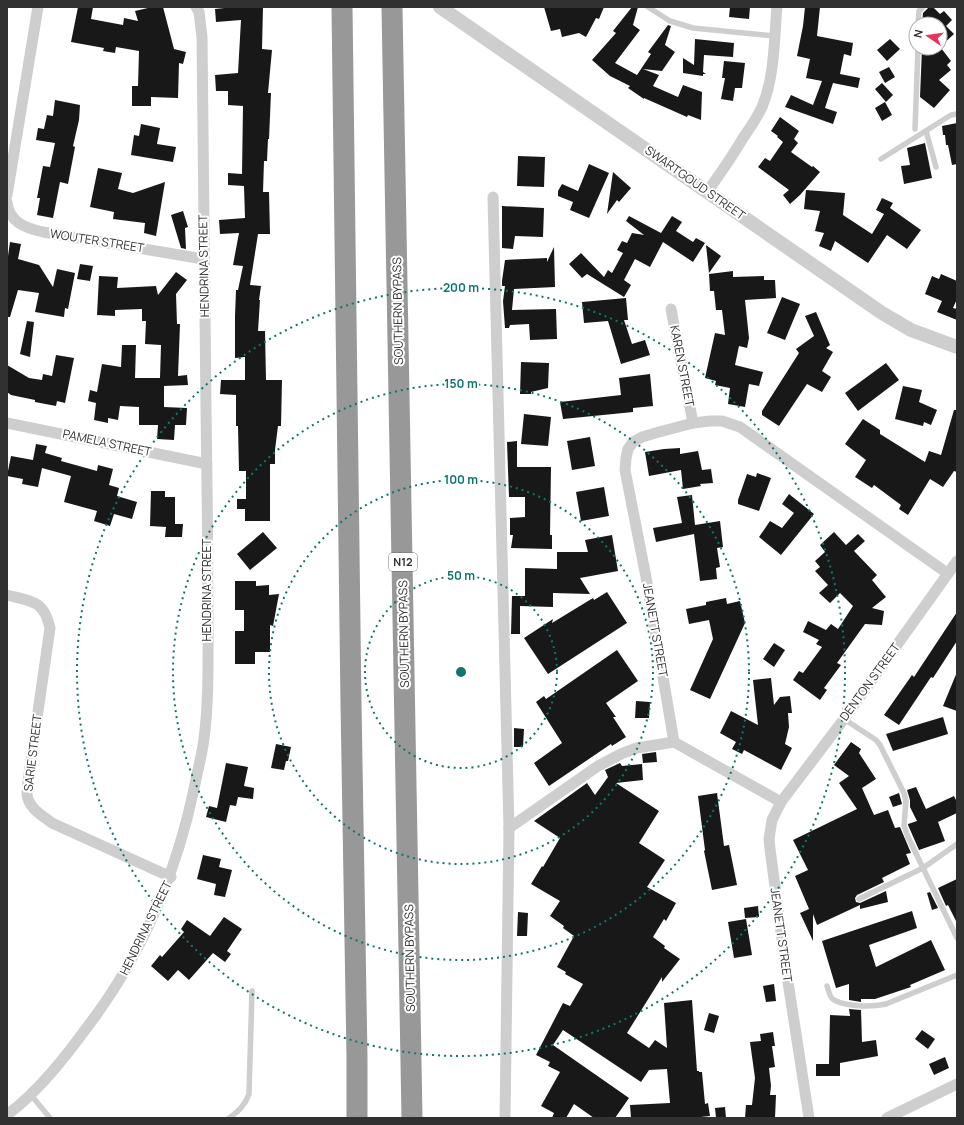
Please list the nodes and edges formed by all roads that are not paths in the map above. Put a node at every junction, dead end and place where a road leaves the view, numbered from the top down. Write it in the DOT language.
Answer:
graph roads {
  1 [pos="38,7"];
  2 [pos="196,7"];
  3 [pos="342,7"];
  4 [pos="392,7"];
  5 [pos="440,7"];
  6 [pos="648,7"];
  7 [pos="776,7"];
  8 [pos="923,7"];
  9 [pos="919,16"];
  10 [pos="774,36"];
  11 [pos="918,56"];
  12 [pos="957,114"];
  13 [pos="915,129"];
  14 [pos="926,131"];
  15 [pos="882,159"];
  16 [pos="936,167"];
  17 [pos="707,192"];
  18 [pos="7,196"];
  19 [pos="493,197"];
  20 [pos="7,202"];
  21 [pos="203,259"];
  22 [pos="671,310"];
  23 [pos="957,348"];
  24 [pos="7,423"];
  25 [pos="692,423"];
  26 [pos="207,464"];
  27 [pos="957,561"];
  28 [pos="947,573"];
  29 [pos="7,595"];
  30 [pos="844,719"];
  31 [pos="674,742"];
  32 [pos="781,802"];
  33 [pos="509,828"];
  34 [pos="957,844"];
  35 [pos="923,868"];
  36 [pos="170,877"];
  37 [pos="859,899"];
  38 [pos="957,938"];
  39 [pos="957,975"];
  40 [pos="827,986"];
  41 [pos="252,991"];
  42 [pos="957,1084"];
  43 [pos="30,1095"];
  44 [pos="7,1115"];
  45 [pos="50,1118"];
  46 [pos="229,1118"];
  47 [pos="357,1118"];
  48 [pos="412,1118"];
  49 [pos="505,1118"];
  50 [pos="809,1118"];
  51 [pos="887,1118"];
  1 -- 18 [label="street"];
  2 -- 21 [label="street, HENDRINA STREET"];
  3 -- 47 [label="highway"];
  4 -- 48 [label="highway, SOUTHERN BYPASS / N12"];
  5 -- 17 [label="street, SWARTGOUD STREET"];
  6 -- 10 [label="lane"];
  7 -- 10 [label="street"];
  8 -- 9 [label="lane"];
  10 -- 17 [label="street"];
  11 -- 13 [label="lane"];
  12 -- 14 [label="lane"];
  14 -- 15 [label="lane"];
  14 -- 16 [label="lane"];
  17 -- 23 [label="street, SWARTGOUD STREET"];
  19 -- 33 [label="street"];
  20 -- 21 [label="street, WOUTER STREET"];
  21 -- 26 [label="street, HENDRINA STREET"];
  22 -- 25 [label="street, KAREN STREET"];
  24 -- 26 [label="street, PAMELA STREET"];
  25 -- 28 [label="street, JEANETT STREET"];
  25 -- 31 [label="street, JEANETT STREET"];
  26 -- 36 [label="street, HENDRINA STREET"];
  27 -- 28 [label="street, DENTON STREET"];
  28 -- 30 [label="street, DENTON STREET"];
  29 -- 36 [label="street, SARIE STREET"];
  30 -- 32 [label="street, DENTON STREET"];
  30 -- 35 [label="lane"];
  31 -- 32 [label="street"];
  31 -- 33 [label="street"];
  32 -- 50 [label="street, JEANETT STREET"];
  33 -- 49 [label="street"];
  34 -- 35 [label="lane"];
  35 -- 37 [label="lane"];
  35 -- 38 [label="lane"];
  36 -- 43 [label="street, HENDRINA STREET"];
  39 -- 40 [label="lane"];
  41 -- 46 [label="lane"];
  42 -- 51 [label="street"];
  43 -- 44 [label="street, HENDRINA STREET"];
  43 -- 45 [label="lane"];
}
